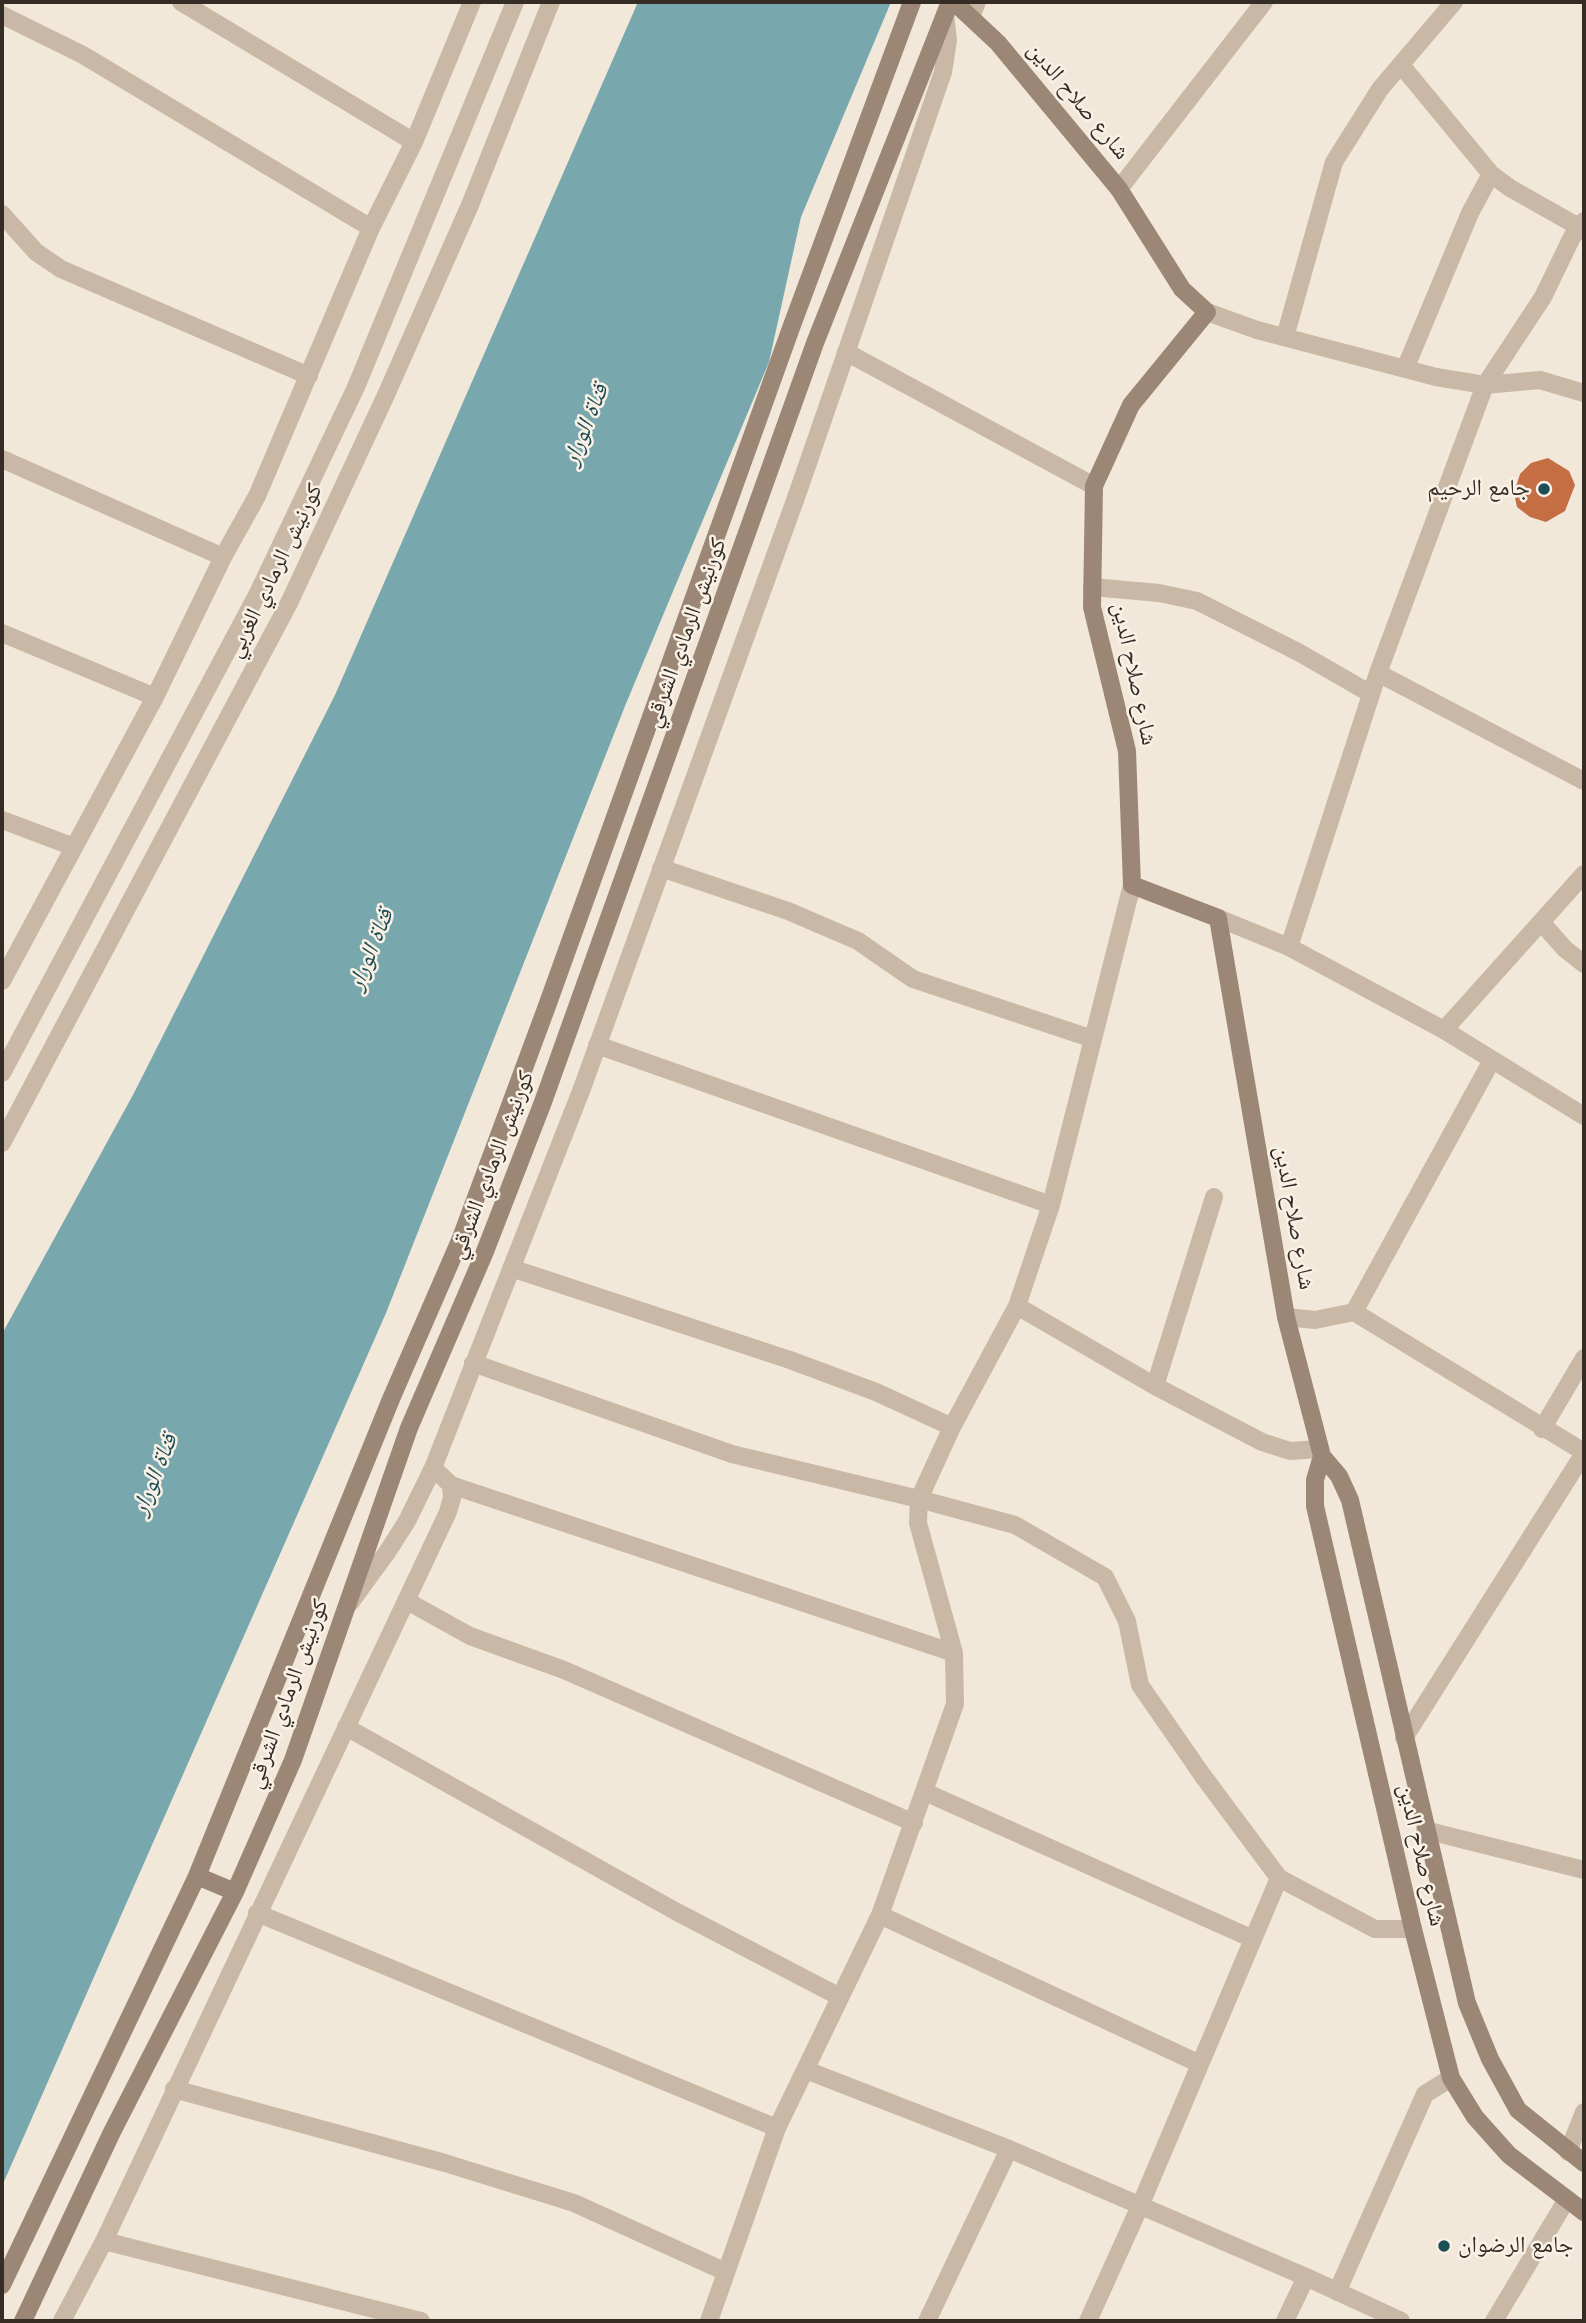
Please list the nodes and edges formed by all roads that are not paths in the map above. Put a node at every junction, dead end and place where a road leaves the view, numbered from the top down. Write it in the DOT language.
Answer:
graph roads {
  1 [pos="181,2"];
  2 [pos="472,2"];
  3 [pos="515,2"];
  4 [pos="551,2"];
  5 [pos="912,2"];
  6 [pos="1264,2"];
  7 [pos="1454,2"];
  8 [pos="950,6"];
  9 [pos="974,9"];
  10 [pos="2,15"];
  11 [pos="1401,65"];
  12 [pos="414,142"];
  13 [pos="1491,174"];
  14 [pos="1119,189"];
  15 [pos="2,214"];
  16 [pos="371,228"];
  17 [pos="1580,232"];
  18 [pos="1207,312"];
  19 [pos="1285,337"];
  20 [pos="846,352"];
  21 [pos="1405,369"];
  22 [pos="309,376"];
  23 [pos="1485,385"];
  24 [pos="1584,393"];
  25 [pos="2,459"];
  26 [pos="1094,486"];
  27 [pos="223,557"];
  28 [pos="1092,587"];
  29 [pos="2,633"];
  30 [pos="1378,673"];
  31 [pos="1371,694"];
  32 [pos="155,697"];
  33 [pos="1584,782"];
  34 [pos="2,820"];
  35 [pos="74,848"];
  36 [pos="662,868"];
  37 [pos="1584,874"];
  38 [pos="1132,885"];
  39 [pos="1218,918"];
  40 [pos="1541,922"];
  41 [pos="1289,947"];
  42 [pos="1584,964"];
  43 [pos="2,981"];
  44 [pos="1444,1030"];
  45 [pos="1093,1038"];
  46 [pos="19,1040"];
  47 [pos="597,1045"];
  48 [pos="48,1054"];
  49 [pos="1492,1060"];
  50 [pos="2,1073"];
  51 [pos="1584,1116"];
  52 [pos="2,1143"];
  53 [pos="1214,1197"];
  54 [pos="1051,1205"];
  55 [pos="511,1268"];
  56 [pos="1017,1306"];
  57 [pos="1354,1312"];
  58 [pos="1286,1317"];
  59 [pos="1584,1358"];
  60 [pos="473,1363"];
  61 [pos="1155,1385"];
  62 [pos="951,1427"];
  63 [pos="1542,1429"];
  64 [pos="1321,1452"];
  65 [pos="1584,1453"];
  66 [pos="433,1468"];
  67 [pos="451,1485"];
  68 [pos="919,1499"];
  69 [pos="407,1601"];
  70 [pos="348,1606"];
  71 [pos="954,1653"];
  72 [pos="346,1727"];
  73 [pos="1404,1738"];
  74 [pos="925,1792"];
  75 [pos="914,1823"];
  76 [pos="1425,1830"];
  77 [pos="1584,1870"];
  78 [pos="197,1876"];
  79 [pos="1279,1878"];
  80 [pos="235,1892"];
  81 [pos="257,1913"];
  82 [pos="880,1915"];
  83 [pos="1413,1929"];
  84 [pos="1253,1939"];
  85 [pos="840,1997"];
  86 [pos="1200,2064"];
  87 [pos="806,2070"];
  88 [pos="1451,2078"];
  89 [pos="174,2089"];
  90 [pos="1584,2112"];
  91 [pos="777,2128"];
  92 [pos="1009,2150"];
  93 [pos="1568,2152"];
  94 [pos="1584,2163"];
  95 [pos="1567,2199"];
  96 [pos="1140,2206"];
  97 [pos="1584,2211"];
  98 [pos="104,2241"];
  99 [pos="726,2272"];
  100 [pos="1306,2277"];
  101 [pos="2,2285"];
  102 [pos="1338,2292"];
  103 [pos="23,2321"];
  104 [pos="62,2321"];
  105 [pos="421,2321"];
  106 [pos="709,2321"];
  107 [pos="927,2321"];
  108 [pos="1088,2321"];
  109 [pos="1284,2321"];
  110 [pos="1401,2321"];
  111 [pos="1494,2321"];
  1 -- 12 [label="street"];
  2 -- 12 [label="street"];
  3 -- 46 [label="street, كورنيش الرمادي الغربي"];
  4 -- 48 [label="street, كورنيش الرمادي الغربي"];
  5 -- 78 [label="main road, كورنيش الرمادي الشرقي"];
  6 -- 14 [label="street"];
  7 -- 11 [label="street"];
  8 -- 9 [label="main road, شارع صلاح الدين"];
  8 -- 20 [label="street"];
  8 -- 70 [label="main road, كورنيش الرمادي الشرقي"];
  9 -- 14 [label="main road, شارع صلاح الدين"];
  10 -- 16 [label="street"];
  11 -- 13 [label="street"];
  11 -- 19 [label="street"];
  12 -- 16 [label="street"];
  13 -- 17 [label="street"];
  13 -- 21 [label="street"];
  14 -- 18 [label="main road, شارع صلاح الدين"];
  15 -- 22 [label="street"];
  16 -- 22 [label="street"];
  17 -- 23 [label="street"];
  18 -- 19 [label="street"];
  18 -- 26 [label="main road, شارع صلاح الدين"];
  19 -- 21 [label="street"];
  20 -- 26 [label="street"];
  20 -- 36 [label="street"];
  21 -- 23 [label="street"];
  22 -- 27 [label="street"];
  23 -- 24 [label="street"];
  23 -- 30 [label="street"];
  25 -- 27 [label="street"];
  26 -- 28 [label="main road, شارع صلاح الدين"];
  27 -- 32 [label="street"];
  28 -- 31 [label="street"];
  28 -- 38 [label="main road, شارع صلاح الدين"];
  29 -- 32 [label="street"];
  30 -- 31 [label="street"];
  30 -- 33 [label="street"];
  31 -- 41 [label="street"];
  32 -- 35 [label="street"];
  34 -- 35 [label="street"];
  35 -- 43 [label="street"];
  36 -- 45 [label="street"];
  36 -- 47 [label="street"];
  37 -- 40 [label="street"];
  38 -- 39 [label="main road"];
  38 -- 45 [label="street"];
  39 -- 41 [label="street"];
  39 -- 58 [label="main road, شارع صلاح الدين"];
  40 -- 42 [label="street"];
  40 -- 44 [label="street"];
  41 -- 44 [label="street"];
  44 -- 49 [label="street"];
  45 -- 54 [label="street"];
  46 -- 48 [label="street"];
  46 -- 50 [label="street, كورنيش الرمادي الغربي"];
  47 -- 54 [label="street"];
  47 -- 55 [label="street"];
  48 -- 52 [label="street, كورنيش الرمادي الغربي"];
  49 -- 51 [label="street"];
  49 -- 57 [label="street"];
  53 -- 61 [label="street"];
  54 -- 56 [label="street"];
  55 -- 60 [label="street"];
  55 -- 62 [label="street"];
  56 -- 61 [label="street"];
  56 -- 62 [label="street"];
  57 -- 58 [label="street"];
  57 -- 63 [label="street"];
  58 -- 64 [label="main road, شارع صلاح الدين"];
  59 -- 63 [label="street"];
  60 -- 66 [label="street"];
  60 -- 68 [label="street"];
  61 -- 64 [label="street"];
  62 -- 68 [label="street"];
  63 -- 65 [label="street"];
  64 -- 73 [label="main road, شارع صلاح الدين"];
  64 -- 83 [label="main road, شارع صلاح الدين"];
  65 -- 73 [label="street"];
  66 -- 67 [label="street"];
  66 -- 70 [label="street"];
  67 -- 69 [label="street"];
  67 -- 71 [label="street"];
  68 -- 71 [label="street"];
  68 -- 79 [label="street"];
  69 -- 72 [label="street"];
  69 -- 75 [label="street"];
  70 -- 80 [label="main road, كورنيش الرمادي الشرقي"];
  71 -- 74 [label="street"];
  72 -- 81 [label="street"];
  72 -- 85 [label="street"];
  73 -- 76 [label="main road, شارع صلاح الدين"];
  74 -- 75 [label="street"];
  74 -- 84 [label="street"];
  75 -- 82 [label="street"];
  76 -- 77 [label="street"];
  76 -- 93 [label="main road, شارع صلاح الدين"];
  78 -- 80 [label="main road"];
  78 -- 101 [label="main road, كورنيش الرمادي الشرقي"];
  79 -- 83 [label="street"];
  79 -- 84 [label="street"];
  80 -- 103 [label="main road, كورنيش الرمادي الشرقي"];
  81 -- 89 [label="street"];
  81 -- 91 [label="street"];
  82 -- 85 [label="street"];
  82 -- 86 [label="street"];
  83 -- 88 [label="main road, شارع صلاح الدين"];
  84 -- 86 [label="street"];
  85 -- 87 [label="street"];
  86 -- 96 [label="street"];
  87 -- 91 [label="street"];
  87 -- 92 [label="street"];
  88 -- 95 [label="main road, شارع صلاح الدين"];
  88 -- 102 [label="street"];
  89 -- 98 [label="street"];
  89 -- 99 [label="street"];
  90 -- 93 [label="street"];
  91 -- 99 [label="street"];
  92 -- 96 [label="street"];
  92 -- 107 [label="street"];
  93 -- 94 [label="main road, شارع صلاح الدين"];
  95 -- 97 [label="main road, شارع صلاح الدين"];
  95 -- 111 [label="street"];
  96 -- 100 [label="street"];
  96 -- 108 [label="street"];
  98 -- 104 [label="street"];
  98 -- 105 [label="street"];
  99 -- 106 [label="street"];
  100 -- 102 [label="street"];
  100 -- 109 [label="street"];
  102 -- 110 [label="street"];
}
